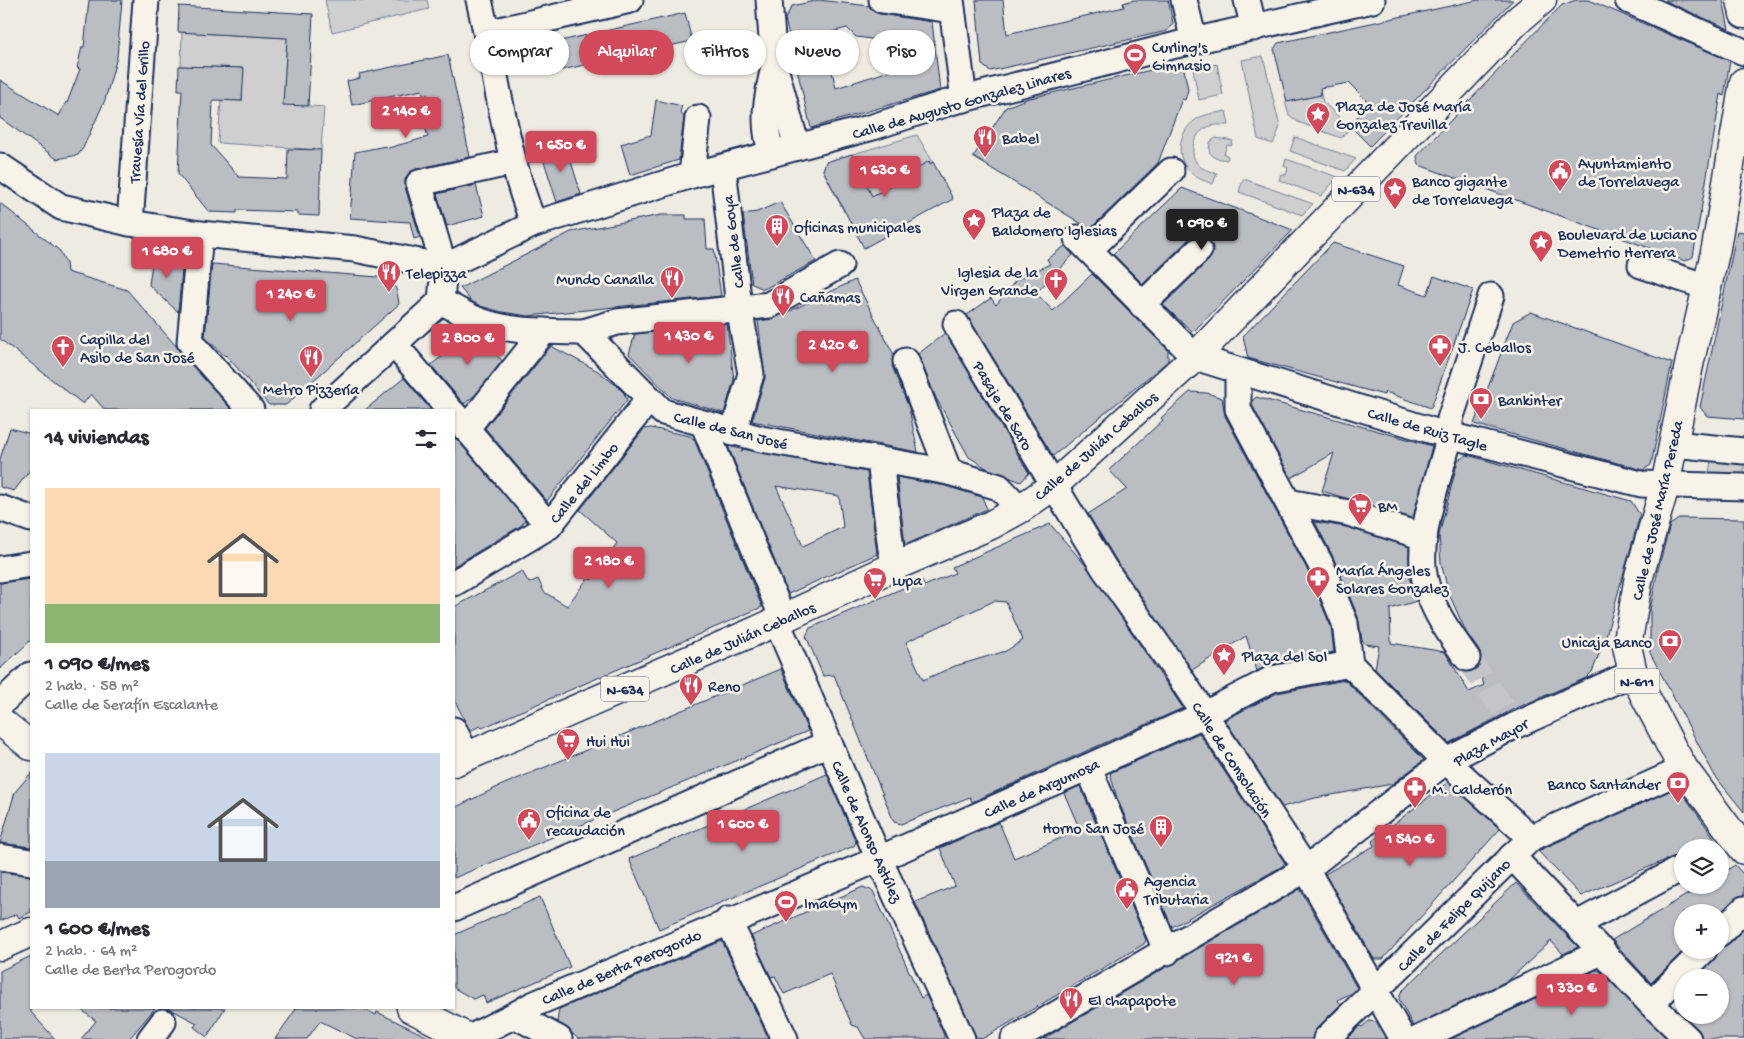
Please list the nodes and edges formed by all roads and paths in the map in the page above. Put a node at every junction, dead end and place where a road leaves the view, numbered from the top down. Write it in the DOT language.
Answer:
graph roads {
  1 [pos="146,0"];
  2 [pos="479,0"];
  3 [pos="630,0"];
  4 [pos="769,0"];
  5 [pos="882,0"];
  6 [pos="1184,0"];
  7 [pos="1247,0"];
  8 [pos="1372,0"];
  9 [pos="1542,0"];
  10 [pos="1628,0"];
  11 [pos="1741,0"];
  12 [pos="952,5"];
  13 [pos="1520,10"];
  14 [pos="1744,14"];
  15 [pos="1254,28"];
  16 [pos="486,30"];
  17 [pos="496,30"];
  18 [pos="1194,41"];
  19 [pos="1744,52"];
  20 [pos="774,64"];
  21 [pos="496,75"];
  22 [pos="1744,82"];
  23 [pos="964,99"];
  24 [pos="698,118"];
  25 [pos="797,147"];
  26 [pos="772,154"];
  27 [pos="513,162"];
  28 [pos="0,166"];
  29 [pos="723,168"];
  30 [pos="1171,170"];
  31 [pos="692,175"];
  32 [pos="1736,178"];
  33 [pos="130,223"];
  34 [pos="534,224"];
  35 [pos="200,234"];
  36 [pos="1199,250"];
  37 [pos="840,265"];
  38 [pos="1641,265"];
  39 [pos="444,267"];
  40 [pos="1707,287"];
  41 [pos="1491,296"];
  42 [pos="441,301"];
  43 [pos="1142,305"];
  44 [pos="739,307"];
  45 [pos="956,324"];
  46 [pos="544,331"];
  47 [pos="584,332"];
  48 [pos="394,344"];
  49 [pos="1194,357"];
  50 [pos="906,361"];
  51 [pos="1238,372"];
  52 [pos="649,399"];
  53 [pos="250,409"];
  54 [pos="323,409"];
  55 [pos="448,409"];
  56 [pos="456,418"];
  57 [pos="704,425"];
  58 [pos="733,433"];
  59 [pos="1450,435"];
  60 [pos="1673,444"];
  61 [pos="1744,451"];
  62 [pos="880,461"];
  63 [pos="949,472"];
  64 [pos="1052,486"];
  65 [pos="1665,486"];
  66 [pos="1744,487"];
  67 [pos="1288,502"];
  68 [pos="0,508"];
  69 [pos="1020,509"];
  70 [pos="30,519"];
  71 [pos="549,526"];
  72 [pos="1424,537"];
  73 [pos="30,564"];
  74 [pos="895,566"];
  75 [pos="0,570"];
  76 [pos="455,582"];
  77 [pos="780,620"];
  78 [pos="1467,658"];
  79 [pos="1350,664"];
  80 [pos="1633,673"];
  81 [pos="30,676"];
  82 [pos="0,704"];
  83 [pos="1204,715"];
  84 [pos="0,720"];
  85 [pos="455,735"];
  86 [pos="829,743"];
  87 [pos="30,745"];
  88 [pos="460,760"];
  89 [pos="1446,761"];
  90 [pos="1088,767"];
  91 [pos="1684,770"];
  92 [pos="1531,838"];
  93 [pos="1733,846"];
  94 [pos="1512,856"];
  95 [pos="0,857"];
  96 [pos="879,859"];
  97 [pos="30,862"];
  98 [pos="1306,870"];
  99 [pos="1674,872"];
  100 [pos="455,908"];
  101 [pos="1744,909"];
  102 [pos="728,920"];
  103 [pos="1577,924"];
  104 [pos="1729,924"];
  105 [pos="30,932"];
  106 [pos="0,946"];
  107 [pos="1603,951"];
  108 [pos="1167,952"];
  109 [pos="1695,959"];
  110 [pos="1376,991"];
  111 [pos="1651,1004"];
  112 [pos="413,1009"];
  113 [pos="514,1027"];
  114 [pos="469,1039"];
  115 [pos="559,1039"];
  116 [pos="786,1039"];
  117 [pos="962,1039"];
  118 [pos="1014,1039"];
  119 [pos="1326,1039"];
  120 [pos="1403,1039"];
  121 [pos="1418,1039"];
  122 [pos="1688,1039"];
  1 -- 33 [label="street, Travesía Vía del Grillo"];
  2 -- 16 [label="street"];
  3 -- 17 [label="street"];
  4 -- 20 [label="street"];
  5 -- 12 [label="street"];
  6 -- 18 [label="street"];
  7 -- 15 [label="street"];
  8 -- 15 [label="street, Calle de Augusto Gonzalez Linares"];
  9 -- 13 [label="main road, Calle de Julián Ceballos / N-634"];
  10 -- 19 [label="street"];
  11 -- 14 [label="main road"];
  12 -- 23 [label="street"];
  13 -- 49 [label="main road, Calle de Julián Ceballos / N-634"];
  15 -- 18 [label="street, Calle de Augusto Gonzalez Linares"];
  18 -- 23 [label="street, Calle de Augusto Gonzalez Linares"];
  20 -- 25 [label="street"];
  20 -- 26 [label="street"];
  21 -- 27 [label="street"];
  22 -- 32 [label="main road, Calle de José María Pereda / N-611"];
  23 -- 25 [label="street, Calle de Augusto Gonzalez Linares"];
  24 -- 31 [label="street"];
  25 -- 26 [label="street, Calle de Augusto Gonzalez Linares"];
  26 -- 29 [label="street, Calle de Augusto Gonzalez Linares"];
  27 -- 34 [label="street"];
  27 -- 39 [label="street"];
  28 -- 33 [label="street"];
  29 -- 31 [label="street, Calle de Augusto Gonzalez Linares"];
  29 -- 44 [label="street, Calle de Goya"];
  30 -- 43 [label="street"];
  31 -- 34 [label="street, Calle de Augusto Gonzalez Linares"];
  32 -- 40 [label="main road, Calle de José María Pereda / N-611"];
  33 -- 35 [label="street"];
  34 -- 39 [label="street, Calle de Augusto Gonzalez Linares"];
  35 -- 39 [label="street"];
  35 -- 53 [label="street"];
  36 -- 43 [label="street"];
  37 -- 44 [label="street"];
  38 -- 40 [label="street"];
  39 -- 42 [label="street"];
  40 -- 60 [label="main road, Calle de José María Pereda / N-611"];
  41 -- 59 [label="street"];
  42 -- 46 [label="street"];
  42 -- 48 [label="street"];
  43 -- 49 [label="street"];
  44 -- 47 [label="street"];
  44 -- 58 [label="street, Calle de Goya"];
  45 -- 64 [label="street, Pasaje de Saro"];
  46 -- 47 [label="street"];
  46 -- 56 [label="street"];
  47 -- 52 [label="street, Calle de San José"];
  48 -- 54 [label="street"];
  48 -- 55 [label="street"];
  49 -- 51 [label="street, Calle de Ruiz Tagle"];
  49 -- 64 [label="main road, Calle de Julián Ceballos / N-634"];
  50 -- 63 [label="street"];
  51 -- 59 [label="street, Calle de Ruiz Tagle"];
  51 -- 67 [label="street"];
  52 -- 57 [label="street, Calle de San José"];
  52 -- 71 [label="street, Calle del Limbo"];
  56 -- 71 [label="street"];
  57 -- 58 [label="street, Calle de San José"];
  57 -- 77 [label="street, Calle de Alonso Astúlez"];
  58 -- 62 [label="street, Calle de San José"];
  59 -- 65 [label="street, Calle de Ruiz Tagle"];
  59 -- 72 [label="street"];
  60 -- 61 [label="street"];
  60 -- 65 [label="main road, Calle de José María Pereda / N-611"];
  62 -- 63 [label="street, Calle de San José"];
  62 -- 74 [label="street"];
  63 -- 69 [label="street"];
  64 -- 69 [label="main road, Calle de Julián Ceballos / N-634"];
  64 -- 83 [label="street, Calle de Consolación"];
  65 -- 66 [label="street, Calle de Ruiz Tagle"];
  65 -- 80 [label="main road, Calle de José María Pereda / N-611"];
  67 -- 72 [label="street"];
  67 -- 79 [label="street"];
  68 -- 70 [label="street"];
  69 -- 74 [label="main road, Calle de Julián Ceballos / N-634"];
  71 -- 76 [label="street, Calle del Limbo"];
  72 -- 78 [label="street"];
  73 -- 75 [label="street"];
  74 -- 77 [label="main road, Calle de Julián Ceballos / N-634"];
  77 -- 86 [label="street, Calle de Alonso Astúlez"];
  77 -- 88 [label="main road, Calle de Julián Ceballos / N-634"];
  79 -- 83 [label="street"];
  79 -- 89 [label="street"];
  80 -- 89 [label="street, Plaza Mayor"];
  80 -- 91 [label="main road, Calle de José María Pereda / N-611"];
  81 -- 82 [label="street"];
  83 -- 90 [label="street, Calle de Argumosa"];
  83 -- 98 [label="street, Calle de Consolación"];
  84 -- 87 [label="main road"];
  85 -- 88 [label="street"];
  86 -- 96 [label="street, Calle de Alonso Astúlez"];
  86 -- 100 [label="street"];
  89 -- 92 [label="street, Plaza Mayor"];
  89 -- 98 [label="street"];
  90 -- 96 [label="street, Calle de Argumosa"];
  90 -- 108 [label="street"];
  91 -- 92 [label="street, Calle de Felipe Quijano"];
  91 -- 93 [label="main road, Calle de José María Pereda / N-611"];
  92 -- 94 [label="street, Calle de Felipe Quijano"];
  94 -- 103 [label="street"];
  94 -- 110 [label="street, Calle de Felipe Quijano"];
  95 -- 97 [label="street"];
  96 -- 102 [label="street, Calle de Berta Perogordo"];
  96 -- 117 [label="street, Calle de Alonso Astúlez"];
  98 -- 108 [label="street"];
  98 -- 110 [label="street, Calle de Consolación"];
  99 -- 103 [label="street"];
  101 -- 104 [label="street"];
  102 -- 113 [label="street, Calle de Berta Perogordo"];
  102 -- 116 [label="street"];
  103 -- 107 [label="street"];
  105 -- 106 [label="main road"];
  107 -- 111 [label="street"];
  107 -- 121 [label="street"];
  108 -- 118 [label="street"];
  109 -- 111 [label="street"];
  110 -- 119 [label="street, Calle de Felipe Quijano"];
  110 -- 120 [label="street, Calle de Consolación"];
  111 -- 122 [label="street"];
  112 -- 114 [label="main road"];
  113 -- 114 [label="street, Calle de Berta Perogordo"];
  113 -- 115 [label="street"];
}
